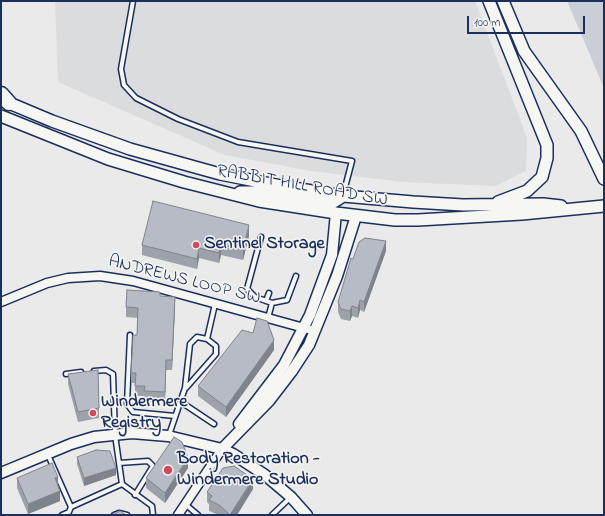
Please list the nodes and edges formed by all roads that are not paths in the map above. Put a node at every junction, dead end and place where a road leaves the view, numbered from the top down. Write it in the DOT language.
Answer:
graph roads {
  1 [pos="133,1"];
  2 [pos="489,1"];
  3 [pos="495,1"];
  4 [pos="503,1"];
  5 [pos="524,51"];
  6 [pos="4,99"];
  7 [pos="1,116"];
  8 [pos="604,179"];
  9 [pos="225,193"];
  10 [pos="343,196"];
  11 [pos="490,205"];
  12 [pos="604,206"];
  13 [pos="584,208"];
  14 [pos="336,213"];
  15 [pos="356,216"];
  16 [pos="261,237"];
  17 [pos="296,276"];
  18 [pos="269,293"];
  19 [pos="266,301"];
  20 [pos="1,302"];
  21 [pos="272,303"];
  22 [pos="215,304"];
  23 [pos="268,319"];
  24 [pos="303,329"];
  25 [pos="315,331"];
  26 [pos="130,335"];
  27 [pos="207,339"];
  28 [pos="66,374"];
  29 [pos="185,388"];
  30 [pos="181,402"];
  31 [pos="175,416"];
  32 [pos="214,424"];
  33 [pos="115,434"];
  34 [pos="168,436"];
  35 [pos="222,449"];
  36 [pos="48,453"];
  37 [pos="119,463"];
  38 [pos="1,473"];
  39 [pos="122,484"];
  40 [pos="135,495"];
  41 [pos="291,497"];
  42 [pos="185,504"];
  43 [pos="71,507"];
  44 [pos="62,515"];
  45 [pos="114,515"];
  46 [pos="127,515"];
  47 [pos="153,515"];
  48 [pos="178,515"];
  49 [pos="197,515"];
  50 [pos="272,515"];
  51 [pos="307,515"];
  1 -- 10 [label="lane"];
  2 -- 11 [label="main road"];
  3 -- 5 [label="main road"];
  4 -- 5 [label="main road"];
  5 -- 8 [label="main road"];
  6 -- 10 [label="main road, RABBIT HILL ROAD SW"];
  7 -- 9 [label="main road, RABBIT HILL ROAD SW"];
  9 -- 10 [label="main road"];
  9 -- 14 [label="main road, RABBIT HILL ROAD SW"];
  10 -- 11 [label="main road, RABBIT HILL ROAD SW"];
  11 -- 13 [label="main road, RABBIT HILL ROAD SW"];
  12 -- 13 [label="main road, RABBIT HILL ROAD SW"];
  13 -- 15 [label="main road, RABBIT HILL ROAD SW"];
  14 -- 15 [label="main road, RABBIT HILL ROAD SW"];
  14 -- 24 [label="street"];
  15 -- 25 [label="street"];
  16 -- 19 [label="lane"];
  17 -- 21 [label="lane"];
  18 -- 19 [label="lane"];
  19 -- 21 [label="lane"];
  20 -- 22 [label="street, ANDREWS LOOP SW"];
  21 -- 23 [label="lane"];
  22 -- 23 [label="street, ANDREWS LOOP SW"];
  22 -- 27 [label="lane"];
  23 -- 24 [label="street, ANDREWS LOOP SW"];
  24 -- 25 [label="street, ANDREWS LOOP SW"];
  24 -- 35 [label="street"];
  25 -- 35 [label="street"];
  26 -- 31 [label="lane"];
  27 -- 29 [label="lane"];
  27 -- 29 [label="lane"];
  28 -- 33 [label="lane"];
  29 -- 30 [label="lane"];
  30 -- 31 [label="lane"];
  30 -- 32 [label="lane"];
  31 -- 34 [label="lane"];
  33 -- 34 [label="street"];
  33 -- 36 [label="street"];
  33 -- 37 [label="lane"];
  34 -- 35 [label="street"];
  35 -- 41 [label="street"];
  35 -- 42 [label="street"];
  36 -- 38 [label="street"];
  36 -- 43 [label="lane"];
  37 -- 39 [label="lane"];
  37 -- 40 [label="lane"];
  39 -- 40 [label="lane"];
  39 -- 43 [label="lane"];
  40 -- 47 [label="lane"];
  41 -- 50 [label="lane"];
  41 -- 51 [label="street"];
  42 -- 48 [label="street"];
  42 -- 49 [label="lane"];
  43 -- 44 [label="lane"];
  45 -- 46 [label="lane"];
}
